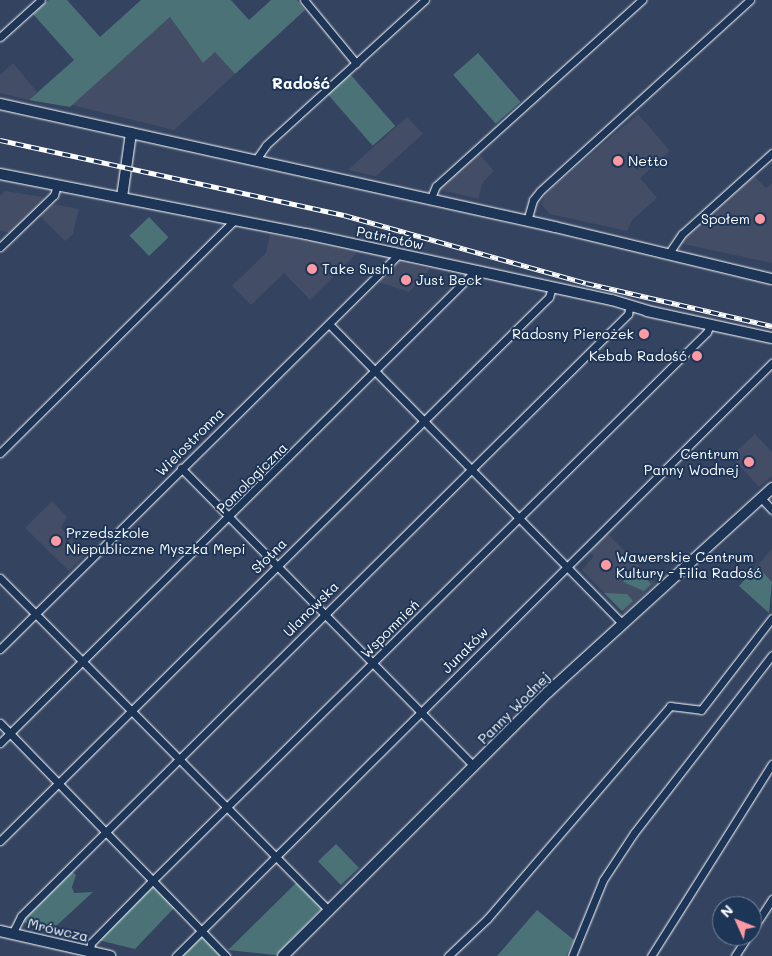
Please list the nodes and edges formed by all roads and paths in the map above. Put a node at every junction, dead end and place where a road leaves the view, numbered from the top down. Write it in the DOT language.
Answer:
graph roads {
  1 [pos="41,0"];
  2 [pos="304,0"];
  3 [pos="426,0"];
  4 [pos="642,0"];
  5 [pos="750,0"];
  6 [pos="0,37"];
  7 [pos="356,63"];
  8 [pos="0,104"];
  9 [pos="131,133"];
  10 [pos="772,152"];
  11 [pos="255,161"];
  12 [pos="0,174"];
  13 [pos="57,185"];
  14 [pos="122,198"];
  15 [pos="430,200"];
  16 [pos="236,219"];
  17 [pos="527,221"];
  18 [pos="0,247"];
  19 [pos="669,252"];
  20 [pos="399,254"];
  21 [pos="476,270"];
  22 [pos="752,272"];
  23 [pos="772,272"];
  24 [pos="772,279"];
  25 [pos="552,288"];
  26 [pos="630,305"];
  27 [pos="329,324"];
  28 [pos="710,325"];
  29 [pos="772,338"];
  30 [pos="772,363"];
  31 [pos="376,372"];
  32 [pos="424,420"];
  33 [pos="0,452"];
  34 [pos="182,468"];
  35 [pos="471,470"];
  36 [pos="772,488"];
  37 [pos="761,498"];
  38 [pos="772,510"];
  39 [pos="230,517"];
  40 [pos="518,519"];
  41 [pos="278,566"];
  42 [pos="566,568"];
  43 [pos="0,578"];
  44 [pos="35,614"];
  45 [pos="325,614"];
  46 [pos="772,618"];
  47 [pos="622,623"];
  48 [pos="0,648"];
  49 [pos="772,656"];
  50 [pos="83,660"];
  51 [pos="374,663"];
  52 [pos="132,710"];
  53 [pos="421,711"];
  54 [pos="0,724"];
  55 [pos="9,733"];
  56 [pos="0,743"];
  57 [pos="178,759"];
  58 [pos="772,764"];
  59 [pos="474,766"];
  60 [pos="59,783"];
  61 [pos="227,807"];
  62 [pos="106,832"];
  63 [pos="0,841"];
  64 [pos="274,855"];
  65 [pos="153,880"];
  66 [pos="772,899"];
  67 [pos="329,911"];
  68 [pos="762,914"];
  69 [pos="202,929"];
  70 [pos="0,931"];
  71 [pos="12,934"];
  72 [pos="94,953"];
  73 [pos="110,956"];
  74 [pos="176,956"];
  75 [pos="226,956"];
  76 [pos="283,956"];
  77 [pos="448,956"];
  78 [pos="572,956"];
  79 [pos="651,956"];
  1 -- 6 [label="street"];
  2 -- 7 [label="street"];
  3 -- 7 [label="street"];
  4 -- 15 [label="street"];
  5 -- 17 [label="street"];
  7 -- 11 [label="street"];
  8 -- 9 [label="main road"];
  9 -- 11 [label="main road"];
  9 -- 14 [label="main road"];
  10 -- 19 [label="street"];
  11 -- 15 [label="main road"];
  12 -- 13 [label="main road, Patriotów"];
  13 -- 14 [label="main road, Patriotów"];
  13 -- 18 [label="street"];
  14 -- 16 [label="main road, Patriotów"];
  15 -- 17 [label="main road"];
  16 -- 20 [label="main road, Patriotów"];
  16 -- 33 [label="street"];
  17 -- 19 [label="main road"];
  19 -- 22 [label="main road"];
  20 -- 21 [label="main road, Patriotów"];
  20 -- 27 [label="street, Wielostronna"];
  21 -- 25 [label="main road, Patriotów"];
  21 -- 31 [label="street, Pomologiczna"];
  22 -- 23 [label="main road"];
  22 -- 24 [label="main road"];
  25 -- 26 [label="main road, Patriotów"];
  25 -- 32 [label="street, Słotna"];
  26 -- 28 [label="main road, Patriotów"];
  26 -- 35 [label="street, Ulanowska"];
  27 -- 31 [label="street"];
  27 -- 34 [label="street, Wielostronna"];
  28 -- 29 [label="main road, Patriotów"];
  28 -- 40 [label="street, Wspomnień"];
  30 -- 42 [label="street, Junaków"];
  31 -- 32 [label="street"];
  31 -- 39 [label="street, Pomologiczna"];
  32 -- 35 [label="street"];
  32 -- 41 [label="street, Słotna"];
  34 -- 39 [label="street"];
  34 -- 44 [label="street, Wielostronna"];
  35 -- 40 [label="street"];
  35 -- 45 [label="street, Ulanowska"];
  36 -- 37 [label="main road, Panny Wodnej"];
  37 -- 38 [label="street"];
  37 -- 47 [label="main road, Panny Wodnej"];
  39 -- 41 [label="street"];
  39 -- 50 [label="street, Pomologiczna"];
  40 -- 42 [label="street"];
  40 -- 51 [label="street, Wspomnień"];
  41 -- 45 [label="street"];
  41 -- 52 [label="street, Słotna"];
  42 -- 47 [label="street"];
  42 -- 53 [label="street, Junaków"];
  43 -- 44 [label="street"];
  44 -- 48 [label="street, Wielostronna"];
  44 -- 50 [label="street"];
  45 -- 51 [label="street"];
  45 -- 57 [label="street, Ulanowska"];
  46 -- 77 [label="street"];
  47 -- 59 [label="main road, Panny Wodnej"];
  49 -- 78 [label="street"];
  50 -- 52 [label="street"];
  50 -- 55 [label="street, Pomologiczna"];
  51 -- 53 [label="street"];
  51 -- 61 [label="street, Wspomnień"];
  52 -- 57 [label="street"];
  52 -- 60 [label="street, Słotna"];
  53 -- 59 [label="street"];
  53 -- 64 [label="street, Junaków"];
  54 -- 55 [label="street"];
  55 -- 56 [label="street, Pomologiczna"];
  55 -- 60 [label="street"];
  57 -- 61 [label="street"];
  57 -- 62 [label="street, Ulanowska"];
  58 -- 79 [label="street"];
  59 -- 67 [label="main road, Panny Wodnej"];
  60 -- 62 [label="street"];
  60 -- 63 [label="street, Słotna"];
  61 -- 64 [label="street"];
  61 -- 65 [label="street, Wspomnień"];
  62 -- 65 [label="street"];
  62 -- 71 [label="street, Ulanowska"];
  64 -- 67 [label="street"];
  64 -- 69 [label="street, Junaków"];
  65 -- 69 [label="street"];
  65 -- 72 [label="street, Wspomnień"];
  66 -- 68 [label="street"];
  67 -- 76 [label="main road, Panny Wodnej"];
  69 -- 74 [label="street, Junaków"];
  69 -- 75 [label="street"];
  70 -- 71 [label="main road, Mrówcza"];
  71 -- 72 [label="main road, Mrówcza"];
  72 -- 73 [label="main road, Mrówcza"];
}
